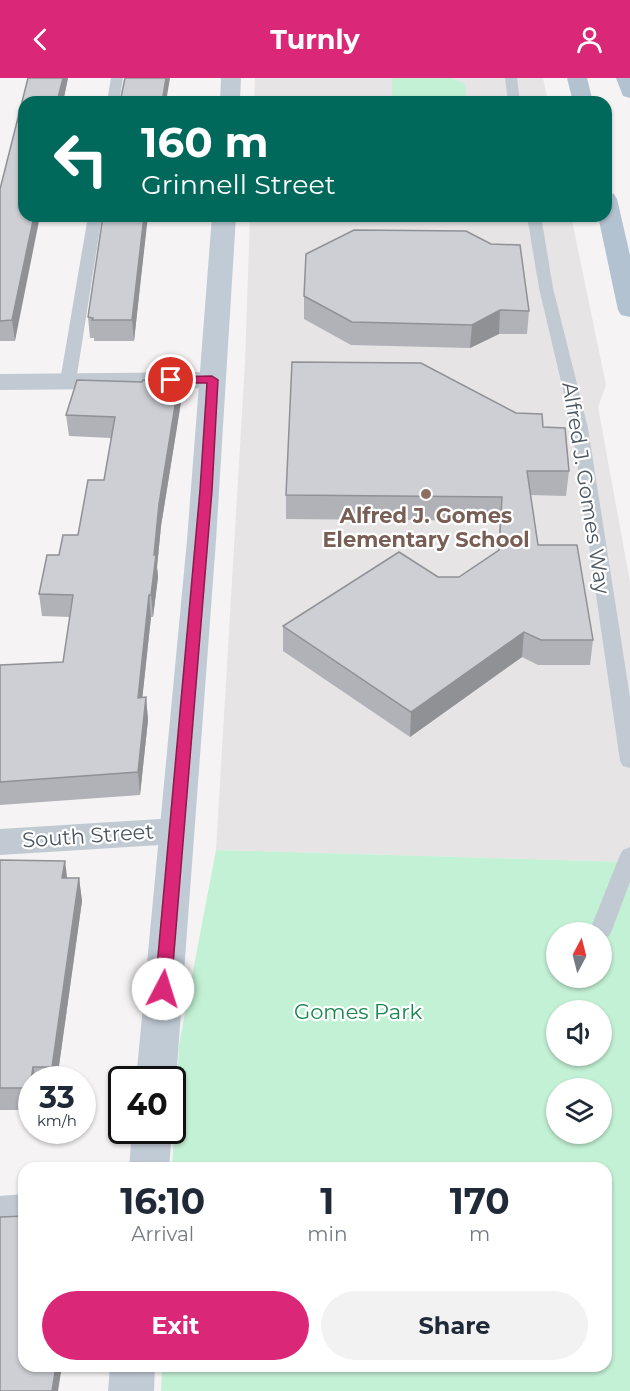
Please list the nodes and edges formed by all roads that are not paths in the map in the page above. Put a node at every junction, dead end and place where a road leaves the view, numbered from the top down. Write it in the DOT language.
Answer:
graph roads {
  1 [pos="117,78"];
  2 [pos="231,78"];
  3 [pos="511,78"];
  4 [pos="577,78"];
  5 [pos="626,78"];
  6 [pos="630,92"];
  7 [pos="114,96"];
  8 [pos="230,96"];
  9 [pos="513,96"];
  10 [pos="582,96"];
  11 [pos="612,220"];
  12 [pos="94,222"];
  13 [pos="224,222"];
  14 [pos="535,222"];
  15 [pos="625,265"];
  16 [pos="630,310"];
  17 [pos="212,380"];
  18 [pos="68,381"];
  19 [pos="0,382"];
  20 [pos="630,761"];
  21 [pos="176,831"];
  22 [pos="0,842"];
  23 [pos="630,855"];
  24 [pos="604,922"];
  25 [pos="157,1066"];
  26 [pos="151,1144"];
  27 [pos="149,1162"];
  28 [pos="18,1206"];
  29 [pos="0,1207"];
  30 [pos="133,1372"];
  31 [pos="131,1391"];
  1 -- 7 [label="lane"];
  2 -- 8 [label="street"];
  3 -- 9 [label="lane"];
  4 -- 10 [label="main road"];
  5 -- 6 [label="main road"];
  11 -- 15 [label="main road"];
  12 -- 18 [label="lane"];
  13 -- 17 [label="street"];
  14 -- 20 [label="lane, Alfred J. Gomes Way"];
  15 -- 16 [label="main road"];
  17 -- 18 [label="street"];
  17 -- 21 [label="street"];
  18 -- 19 [label="street"];
  21 -- 22 [label="street, South Street"];
  21 -- 25 [label="street"];
  23 -- 24 [label="lane"];
  26 -- 27 [label="street"];
  28 -- 29 [label="lane"];
  30 -- 31 [label="street"];
}
